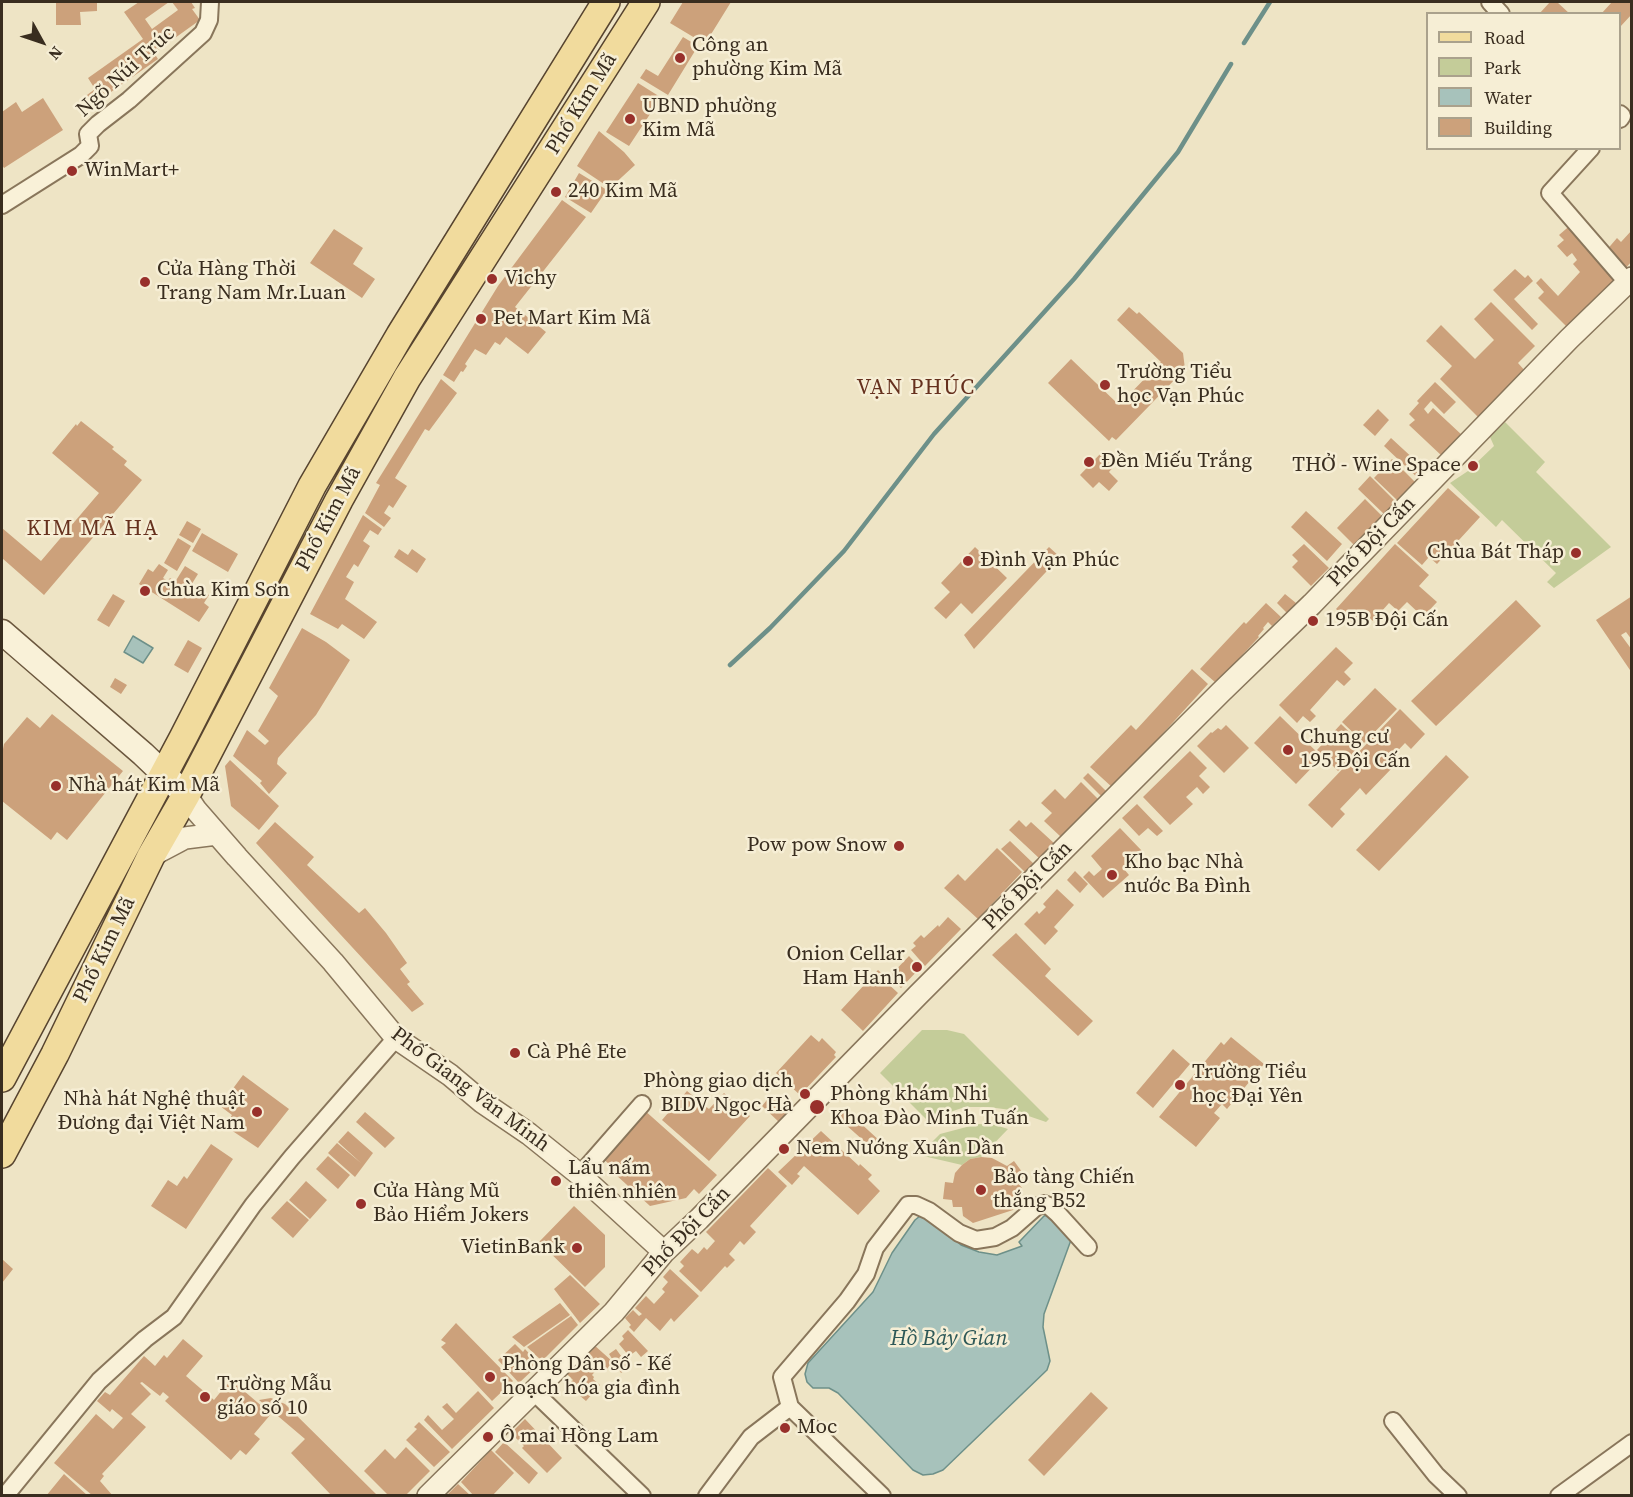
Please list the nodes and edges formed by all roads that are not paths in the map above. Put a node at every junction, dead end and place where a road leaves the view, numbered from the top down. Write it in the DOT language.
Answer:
graph roads {
  1 [pos="210,2"];
  2 [pos="606,2"];
  3 [pos="646,2"];
  4 [pos="1589,150"];
  5 [pos="2,205"];
  6 [pos="1629,280"];
  7 [pos="312,486"];
  8 [pos="339,500"];
  9 [pos="2,632"];
  10 [pos="165,773"];
  11 [pos="186,795"];
  12 [pos="217,834"];
  13 [pos="151,856"];
  14 [pos="396,1038"];
  15 [pos="2,1078"];
  16 [pos="642,1104"];
  17 [pos="2,1154"];
  18 [pos="580,1175"];
  19 [pos="1088,1247"];
  20 [pos="664,1252"];
  21 [pos="533,1391"];
  22 [pos="790,1407"];
  23 [pos="1393,1421"];
  24 [pos="1632,1443"];
  25 [pos="5,1496"];
  26 [pos="428,1496"];
  27 [pos="642,1496"];
  28 [pos="707,1496"];
  29 [pos="882,1496"];
  30 [pos="1458,1496"];
  31 [pos="1559,1496"];
  1 -- 5 [label="street, Ngõ Núi Trúc"];
  2 -- 7 [label="main road, Phố Kim Mã"];
  3 -- 8 [label="main road, Phố Kim Mã"];
  4 -- 6 [label="street"];
  6 -- 20 [label="street, Phố Đội Cấn"];
  7 -- 8 [label="main road"];
  7 -- 10 [label="main road, Phố Kim Mã"];
  8 -- 11 [label="main road, Phố Kim Mã"];
  9 -- 10 [label="main road, Phố Giang Văn Minh"];
  10 -- 11 [label="main road, Phố Giang Văn Minh"];
  10 -- 15 [label="main road, Phố Kim Mã"];
  11 -- 12 [label="street, Phố Giang Văn Minh"];
  11 -- 13 [label="main road, Phố Kim Mã"];
  12 -- 13 [label="street"];
  12 -- 14 [label="street, Phố Giang Văn Minh"];
  13 -- 17 [label="main road, Phố Kim Mã"];
  14 -- 18 [label="street, Phố Giang Văn Minh"];
  14 -- 25 [label="street"];
  16 -- 18 [label="street"];
  18 -- 20 [label="street, Phố Giang Văn Minh"];
  19 -- 22 [label="street"];
  20 -- 21 [label="street, Phố Đội Cấn"];
  21 -- 26 [label="street, Phố Đội Cấn"];
  21 -- 27 [label="street"];
  22 -- 28 [label="street"];
  22 -- 29 [label="street"];
  23 -- 30 [label="street"];
  24 -- 31 [label="street"];
}
